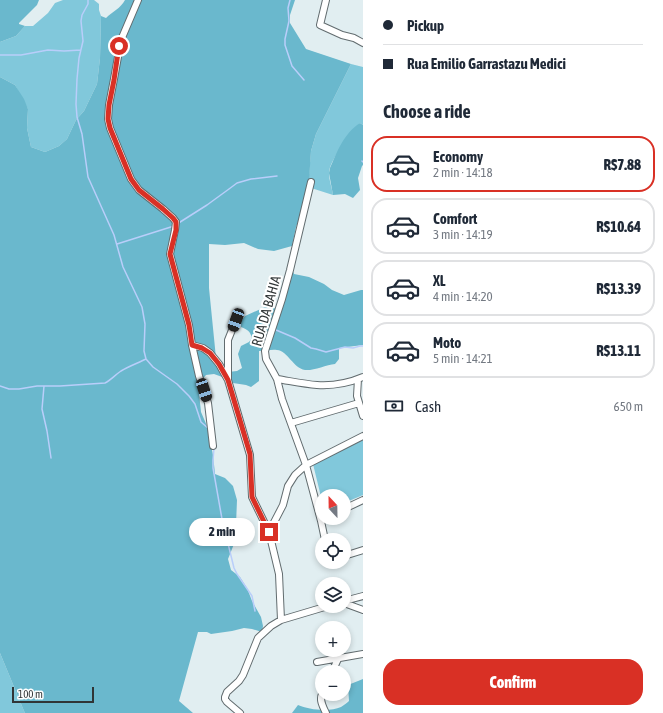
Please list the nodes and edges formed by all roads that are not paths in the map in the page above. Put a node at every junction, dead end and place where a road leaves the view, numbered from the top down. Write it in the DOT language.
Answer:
graph roads {
  1 [pos="138,0"];
  2 [pos="326,0"];
  3 [pos="363,43"];
  4 [pos="311,182"];
  5 [pos="236,320"];
  6 [pos="192,345"];
  7 [pos="361,378"];
  8 [pos="277,379"];
  9 [pos="228,380"];
  10 [pos="359,403"];
  11 [pos="363,416"];
  12 [pos="291,423"];
  13 [pos="363,436"];
  14 [pos="213,446"];
  15 [pos="306,465"];
  16 [pos="315,492"];
  17 [pos="363,500"];
  18 [pos="351,506"];
  19 [pos="269,532"];
  20 [pos="363,550"];
  21 [pos="351,554"];
  22 [pos="363,596"];
  23 [pos="351,600"];
  24 [pos="351,605"];
  25 [pos="315,610"];
  26 [pos="363,610"];
  27 [pos="281,620"];
  28 [pos="363,654"];
  29 [pos="338,659"];
  30 [pos="317,662"];
  31 [pos="335,665"];
  32 [pos="321,701"];
  33 [pos="240,713"];
  34 [pos="326,713"];
  1 -- 6 [label="street"];
  2 -- 3 [label="street"];
  4 -- 8 [label="street, RUA DA BAHIA"];
  5 -- 9 [label="street"];
  6 -- 9 [label="street"];
  6 -- 14 [label="street"];
  7 -- 8 [label="street"];
  7 -- 10 [label="street"];
  8 -- 12 [label="street, RUA DA BAHIA"];
  9 -- 19 [label="street"];
  10 -- 11 [label="street"];
  10 -- 12 [label="street"];
  12 -- 15 [label="street, RUA DA BAHIA"];
  13 -- 15 [label="street"];
  15 -- 16 [label="street, RUA DA BAHIA"];
  15 -- 19 [label="street"];
  17 -- 18 [label="street"];
  19 -- 27 [label="street"];
  20 -- 21 [label="street"];
  22 -- 23 [label="street"];
  24 -- 26 [label="street"];
  25 -- 27 [label="street"];
  27 -- 33 [label="street"];
  28 -- 29 [label="street"];
  29 -- 30 [label="street"];
  29 -- 31 [label="street"];
  32 -- 34 [label="street"];
}
